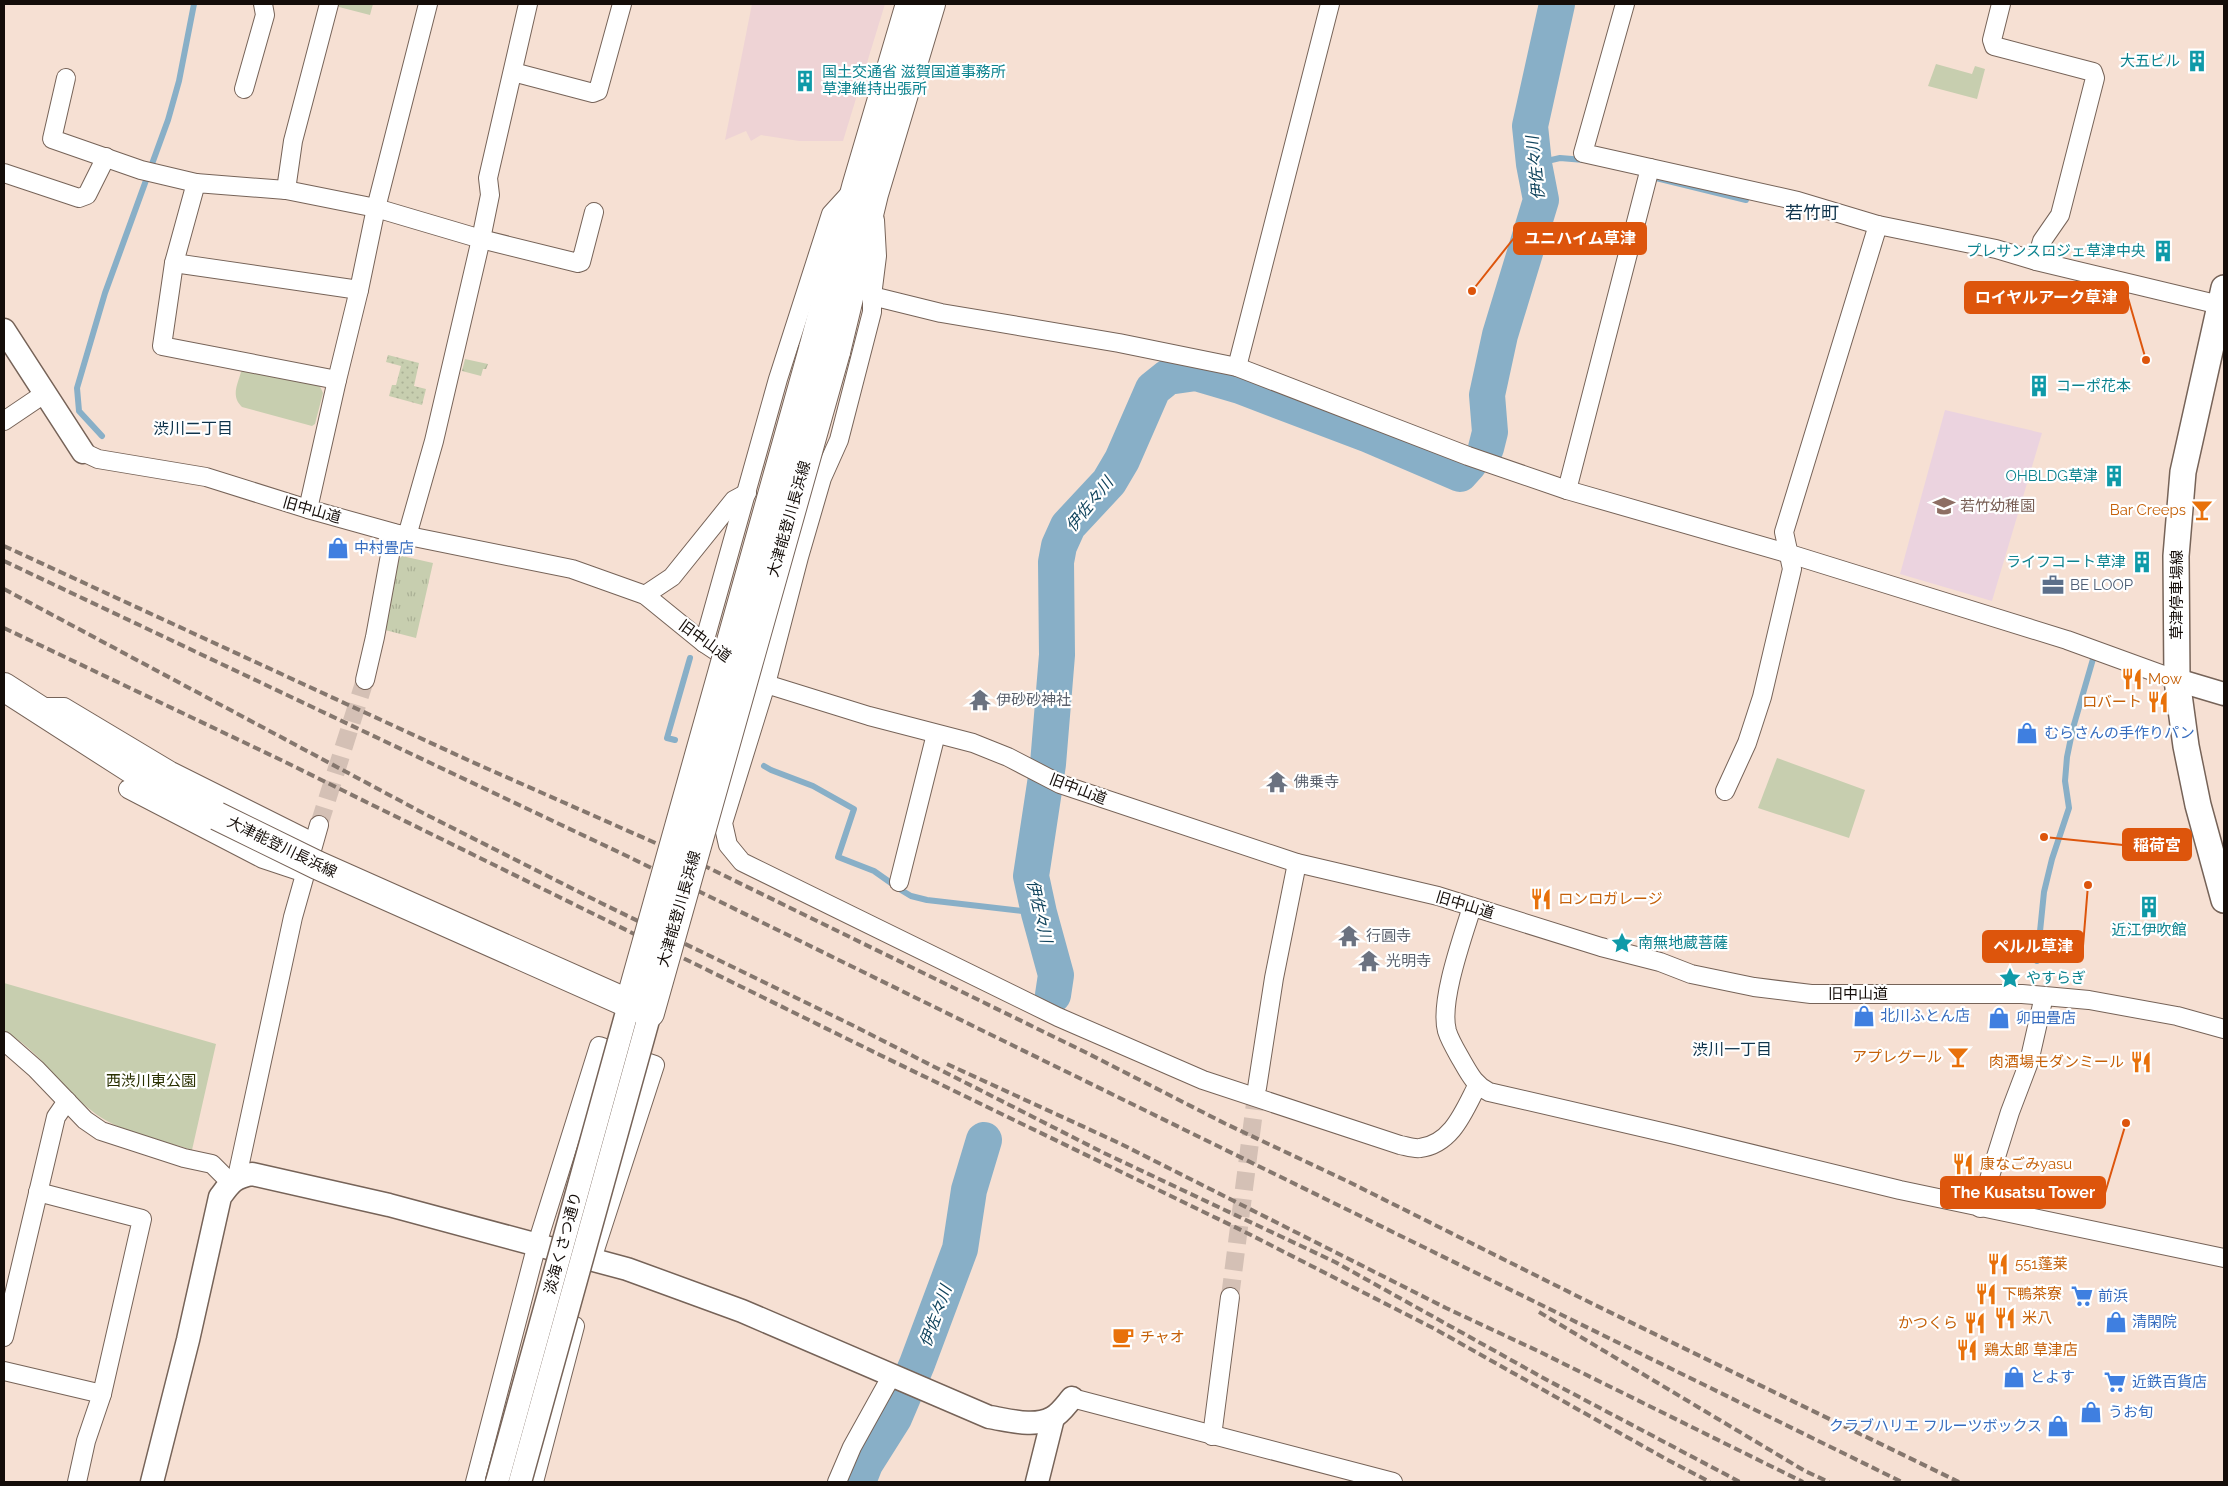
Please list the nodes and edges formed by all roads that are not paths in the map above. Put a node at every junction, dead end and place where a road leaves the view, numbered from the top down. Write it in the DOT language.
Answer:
graph roads {
  1 [pos="263,4"];
  2 [pos="329,4"];
  3 [pos="428,4"];
  4 [pos="528,4"];
  5 [pos="622,4"];
  6 [pos="910,4"];
  7 [pos="931,4"];
  8 [pos="1330,4"];
  9 [pos="1625,4"];
  10 [pos="2001,4"];
  11 [pos="513,72"];
  12 [pos="66,78"];
  13 [pos="244,89"];
  14 [pos="106,157"];
  15 [pos="1650,168"];
  16 [pos="4,173"];
  17 [pos="196,182"];
  18 [pos="286,190"];
  19 [pos="865,191"];
  20 [pos="376,208"];
  21 [pos="594,212"];
  22 [pos="1878,225"];
  23 [pos="481,239"];
  24 [pos="2036,261"];
  25 [pos="174,263"];
  26 [pos="359,290"];
  27 [pos="872,296"];
  28 [pos="2222,297"];
  29 [pos="4,330"];
  30 [pos="1238,367"];
  31 [pos="337,380"];
  32 [pos="44,394"];
  33 [pos="4,421"];
  34 [pos="83,452"];
  35 [pos="1567,490"];
  36 [pos="747,493"];
  37 [pos="308,509"];
  38 [pos="401,534"];
  39 [pos="1790,554"];
  40 [pos="646,595"];
  41 [pos="704,643"];
  42 [pos="365,680"];
  43 [pos="2177,680"];
  44 [pos="766,684"];
  45 [pos="4,687"];
  46 [pos="2224,694"];
  47 [pos="34,707"];
  48 [pos="936,734"];
  49 [pos="128,789"];
  50 [pos="1725,790"];
  51 [pos="320,825"];
  52 [pos="313,842"];
  53 [pos="1297,863"];
  54 [pos="305,872"];
  55 [pos="899,882"];
  56 [pos="2224,900"];
  57 [pos="1472,907"];
  58 [pos="2044,996"];
  59 [pos="640,1009"];
  60 [pos="2224,1029"];
  61 [pos="4,1041"];
  62 [pos="1477,1086"];
  63 [pos="1257,1088"];
  64 [pos="67,1101"];
  65 [pos="234,1180"];
  66 [pos="38,1192"];
  67 [pos="1980,1208"];
  68 [pos="537,1244"];
  69 [pos="2224,1258"];
  70 [pos="592,1259"];
  71 [pos="1230,1296"];
  72 [pos="4,1337"];
  73 [pos="4,1371"];
  74 [pos="895,1377"];
  75 [pos="102,1394"];
  76 [pos="1072,1398"];
  77 [pos="1052,1418"];
  78 [pos="1212,1436"];
  79 [pos="77,1482"];
  80 [pos="152,1482"];
  81 [pos="475,1482"];
  82 [pos="497,1482"];
  83 [pos="520,1482"];
  84 [pos="534,1482"];
  85 [pos="837,1482"];
  86 [pos="1038,1482"];
  87 [pos="1393,1482"];
  1 -- 13 [label="street"];
  2 -- 18 [label="street"];
  3 -- 20 [label="street"];
  4 -- 11 [label="street"];
  5 -- 11 [label="street"];
  6 -- 19 [label="main road, 大津能登川長浜線"];
  7 -- 19 [label="main road, 大津能登川長浜線"];
  8 -- 30 [label="street"];
  9 -- 15 [label="street"];
  10 -- 24 [label="street"];
  11 -- 23 [label="street"];
  12 -- 14 [label="street"];
  14 -- 16 [label="street"];
  14 -- 17 [label="street"];
  15 -- 22 [label="street"];
  15 -- 35 [label="street"];
  17 -- 18 [label="street"];
  17 -- 25 [label="street"];
  18 -- 20 [label="street"];
  19 -- 27 [label="street"];
  19 -- 36 [label="street"];
  19 -- 59 [label="main road, 大津能登川長浜線, bridge"];
  20 -- 23 [label="street"];
  20 -- 26 [label="street"];
  21 -- 23 [label="street"];
  22 -- 24 [label="street"];
  22 -- 39 [label="street"];
  23 -- 38 [label="street"];
  24 -- 28 [label="street"];
  25 -- 26 [label="street"];
  25 -- 31 [label="street"];
  26 -- 31 [label="street"];
  27 -- 30 [label="street"];
  27 -- 44 [label="street"];
  28 -- 43 [label="main road, 草津停車場線"];
  29 -- 32 [label="street, 旧中山道"];
  30 -- 35 [label="street"];
  31 -- 37 [label="street"];
  32 -- 33 [label="street"];
  32 -- 34 [label="street, 旧中山道"];
  34 -- 37 [label="street, 旧中山道"];
  35 -- 39 [label="street"];
  36 -- 40 [label="street"];
  36 -- 41 [label="street"];
  37 -- 38 [label="street, 旧中山道"];
  38 -- 40 [label="street, 旧中山道"];
  38 -- 42 [label="street"];
  39 -- 43 [label="street"];
  39 -- 50 [label="street"];
  40 -- 41 [label="street, 旧中山道"];
  41 -- 44 [label="street, 旧中山道"];
  43 -- 46 [label="street"];
  43 -- 56 [label="main road, 草津停車場線"];
  44 -- 48 [label="street, 旧中山道"];
  44 -- 62 [label="street"];
  45 -- 47 [label="main road, 大津能登川長浜線"];
  47 -- 52 [label="street"];
  47 -- 59 [label="main road, 大津能登川長浜線, bridge"];
  48 -- 53 [label="street, 旧中山道"];
  48 -- 55 [label="street"];
  49 -- 54 [label="street"];
  51 -- 52 [label="street"];
  52 -- 54 [label="street"];
  53 -- 57 [label="street, 旧中山道"];
  53 -- 63 [label="street"];
  54 -- 65 [label="street"];
  57 -- 58 [label="street, 旧中山道"];
  57 -- 62 [label="street"];
  58 -- 60 [label="street, 旧中山道"];
  58 -- 67 [label="street"];
  59 -- 82 [label="street, 淡海くさつ通り, bridge"];
  59 -- 83 [label="street, 淡海くさつ通り, bridge"];
  61 -- 64 [label="street"];
  62 -- 67 [label="street"];
  64 -- 65 [label="street"];
  64 -- 66 [label="street"];
  65 -- 68 [label="street"];
  65 -- 80 [label="street"];
  66 -- 72 [label="street"];
  66 -- 75 [label="street"];
  67 -- 69 [label="street"];
  68 -- 70 [label="street"];
  68 -- 70 [label="street"];
  68 -- 81 [label="street"];
  70 -- 74 [label="street"];
  70 -- 84 [label="street"];
  71 -- 78 [label="street"];
  73 -- 75 [label="street"];
  74 -- 77 [label="street"];
  74 -- 85 [label="street"];
  75 -- 79 [label="street"];
  76 -- 77 [label="street"];
  76 -- 78 [label="street"];
  77 -- 86 [label="street"];
  78 -- 87 [label="street"];
}
